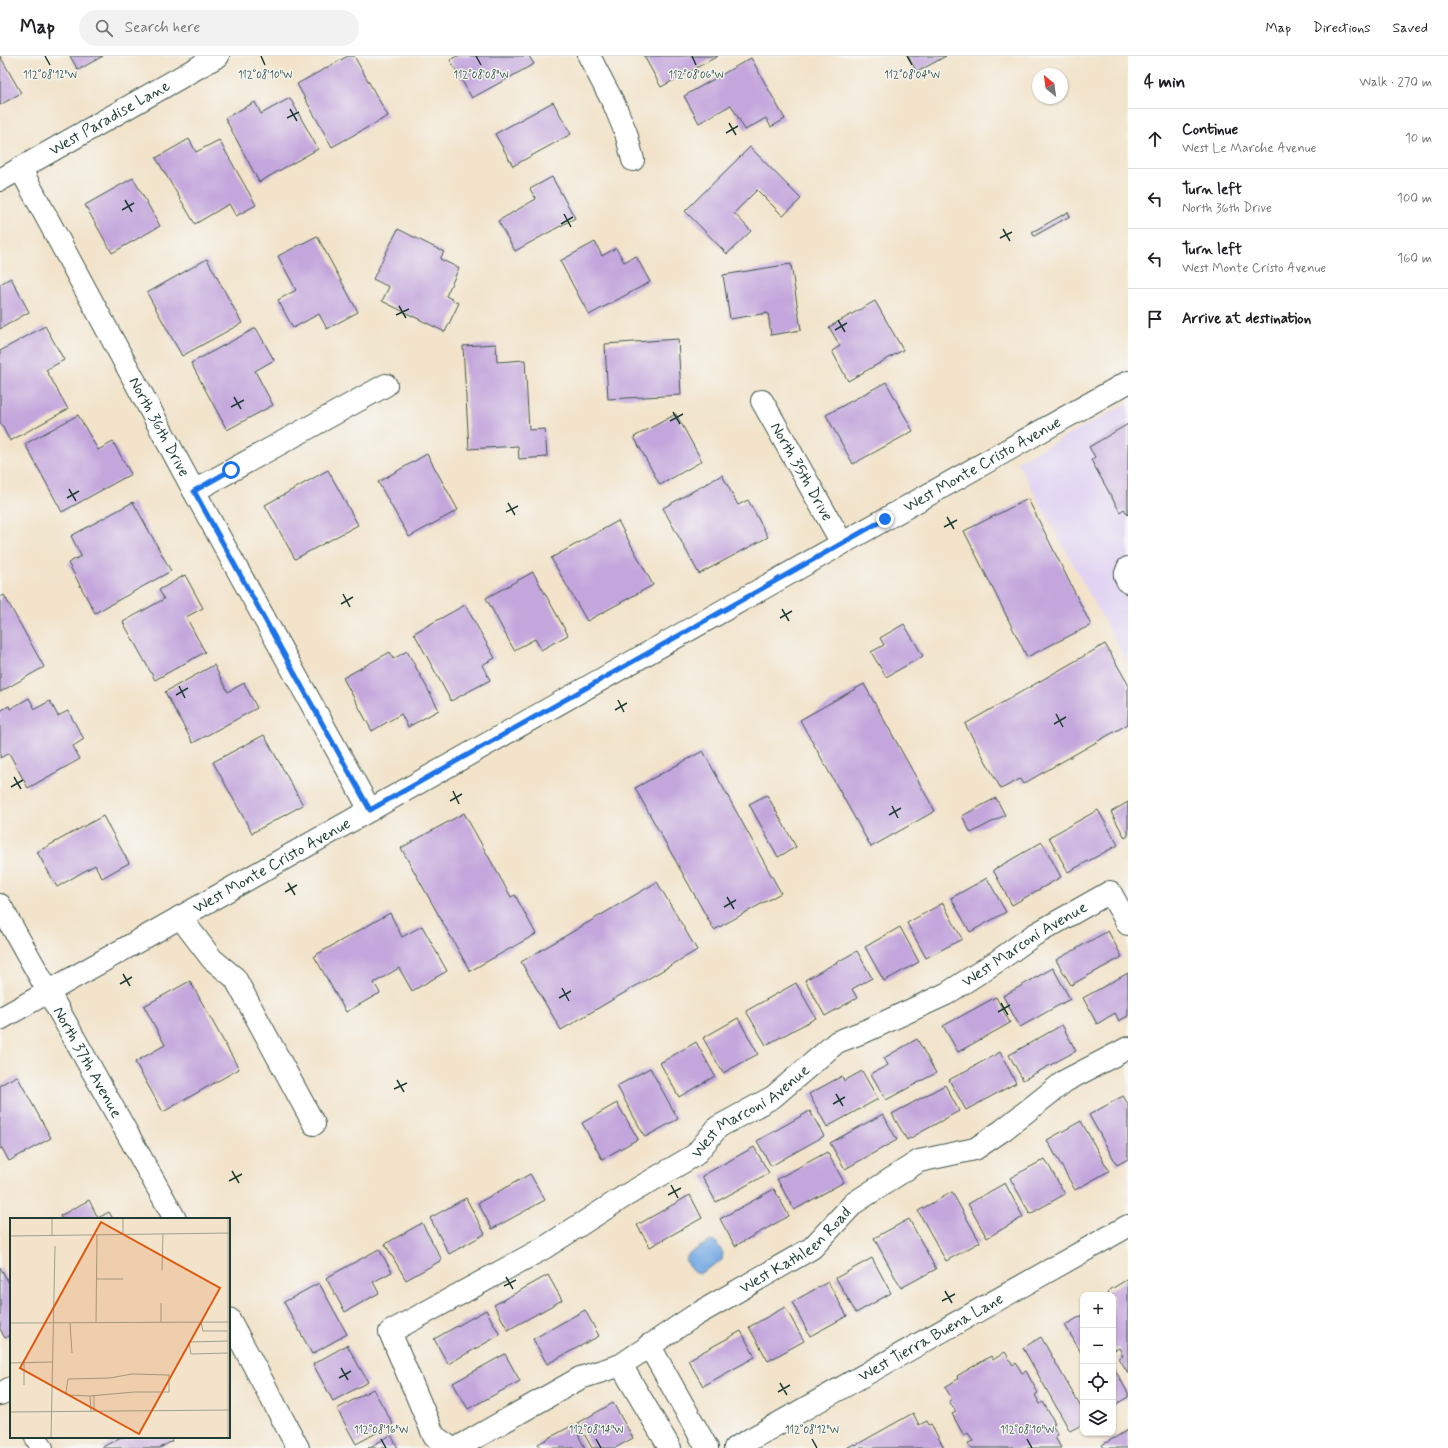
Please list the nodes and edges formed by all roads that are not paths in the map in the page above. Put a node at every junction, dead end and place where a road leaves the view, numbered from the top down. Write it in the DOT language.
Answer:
graph roads {
  1 [pos="589,56"];
  2 [pos="210,58"];
  3 [pos="633,160"];
  4 [pos="20,168"];
  5 [pos="0,180"];
  6 [pos="1128,383"];
  7 [pos="386,385"];
  8 [pos="762,401"];
  9 [pos="194,491"];
  10 [pos="842,543"];
  11 [pos="1128,568"];
  12 [pos="1128,582"];
  13 [pos="370,810"];
  14 [pos="0,905"];
  15 [pos="180,917"];
  16 [pos="1128,924"];
  17 [pos="48,991"];
  18 [pos="0,1019"];
  19 [pos="1128,1048"];
  20 [pos="314,1124"];
  21 [pos="174,1218"];
  22 [pos="1128,1226"];
  23 [pos="230,1321"];
  24 [pos="649,1346"];
  25 [pos="621,1366"];
  26 [pos="669,1380"];
  27 [pos="640,1397"];
  28 [pos="37,1438"];
  29 [pos="42,1448"];
  30 [pos="298,1448"];
  31 [pos="451,1448"];
  32 [pos="456,1448"];
  33 [pos="670,1448"];
  34 [pos="707,1448"];
  35 [pos="735,1448"];
  1 -- 3 [label="street"];
  2 -- 4 [label="street, West Paradise Lane"];
  4 -- 5 [label="street, West Paradise Lane"];
  4 -- 9 [label="street, North 36th Drive"];
  6 -- 10 [label="street, West Monte Cristo Avenue"];
  7 -- 9 [label="street"];
  8 -- 10 [label="street, North 35th Drive"];
  9 -- 13 [label="street, North 36th Drive"];
  10 -- 13 [label="street, West Monte Cristo Avenue"];
  11 -- 12 [label="street"];
  13 -- 15 [label="street, West Monte Cristo Avenue"];
  14 -- 17 [label="street, North 37th Avenue"];
  15 -- 17 [label="street, West Monte Cristo Avenue"];
  15 -- 20 [label="street"];
  16 -- 31 [label="street, West Marconi Avenue"];
  17 -- 18 [label="street, West Monte Cristo Avenue"];
  17 -- 21 [label="street, North 37th Avenue"];
  19 -- 24 [label="street, West Kathleen Road"];
  22 -- 35 [label="street, West Tierra Buena Lane"];
  23 -- 30 [label="street"];
  24 -- 25 [label="street, West Kathleen Road"];
  24 -- 26 [label="street"];
  25 -- 27 [label="street"];
  25 -- 32 [label="street, West Kathleen Road"];
  26 -- 27 [label="street"];
  26 -- 34 [label="street"];
  27 -- 33 [label="street"];
  28 -- 29 [label="street"];
}
